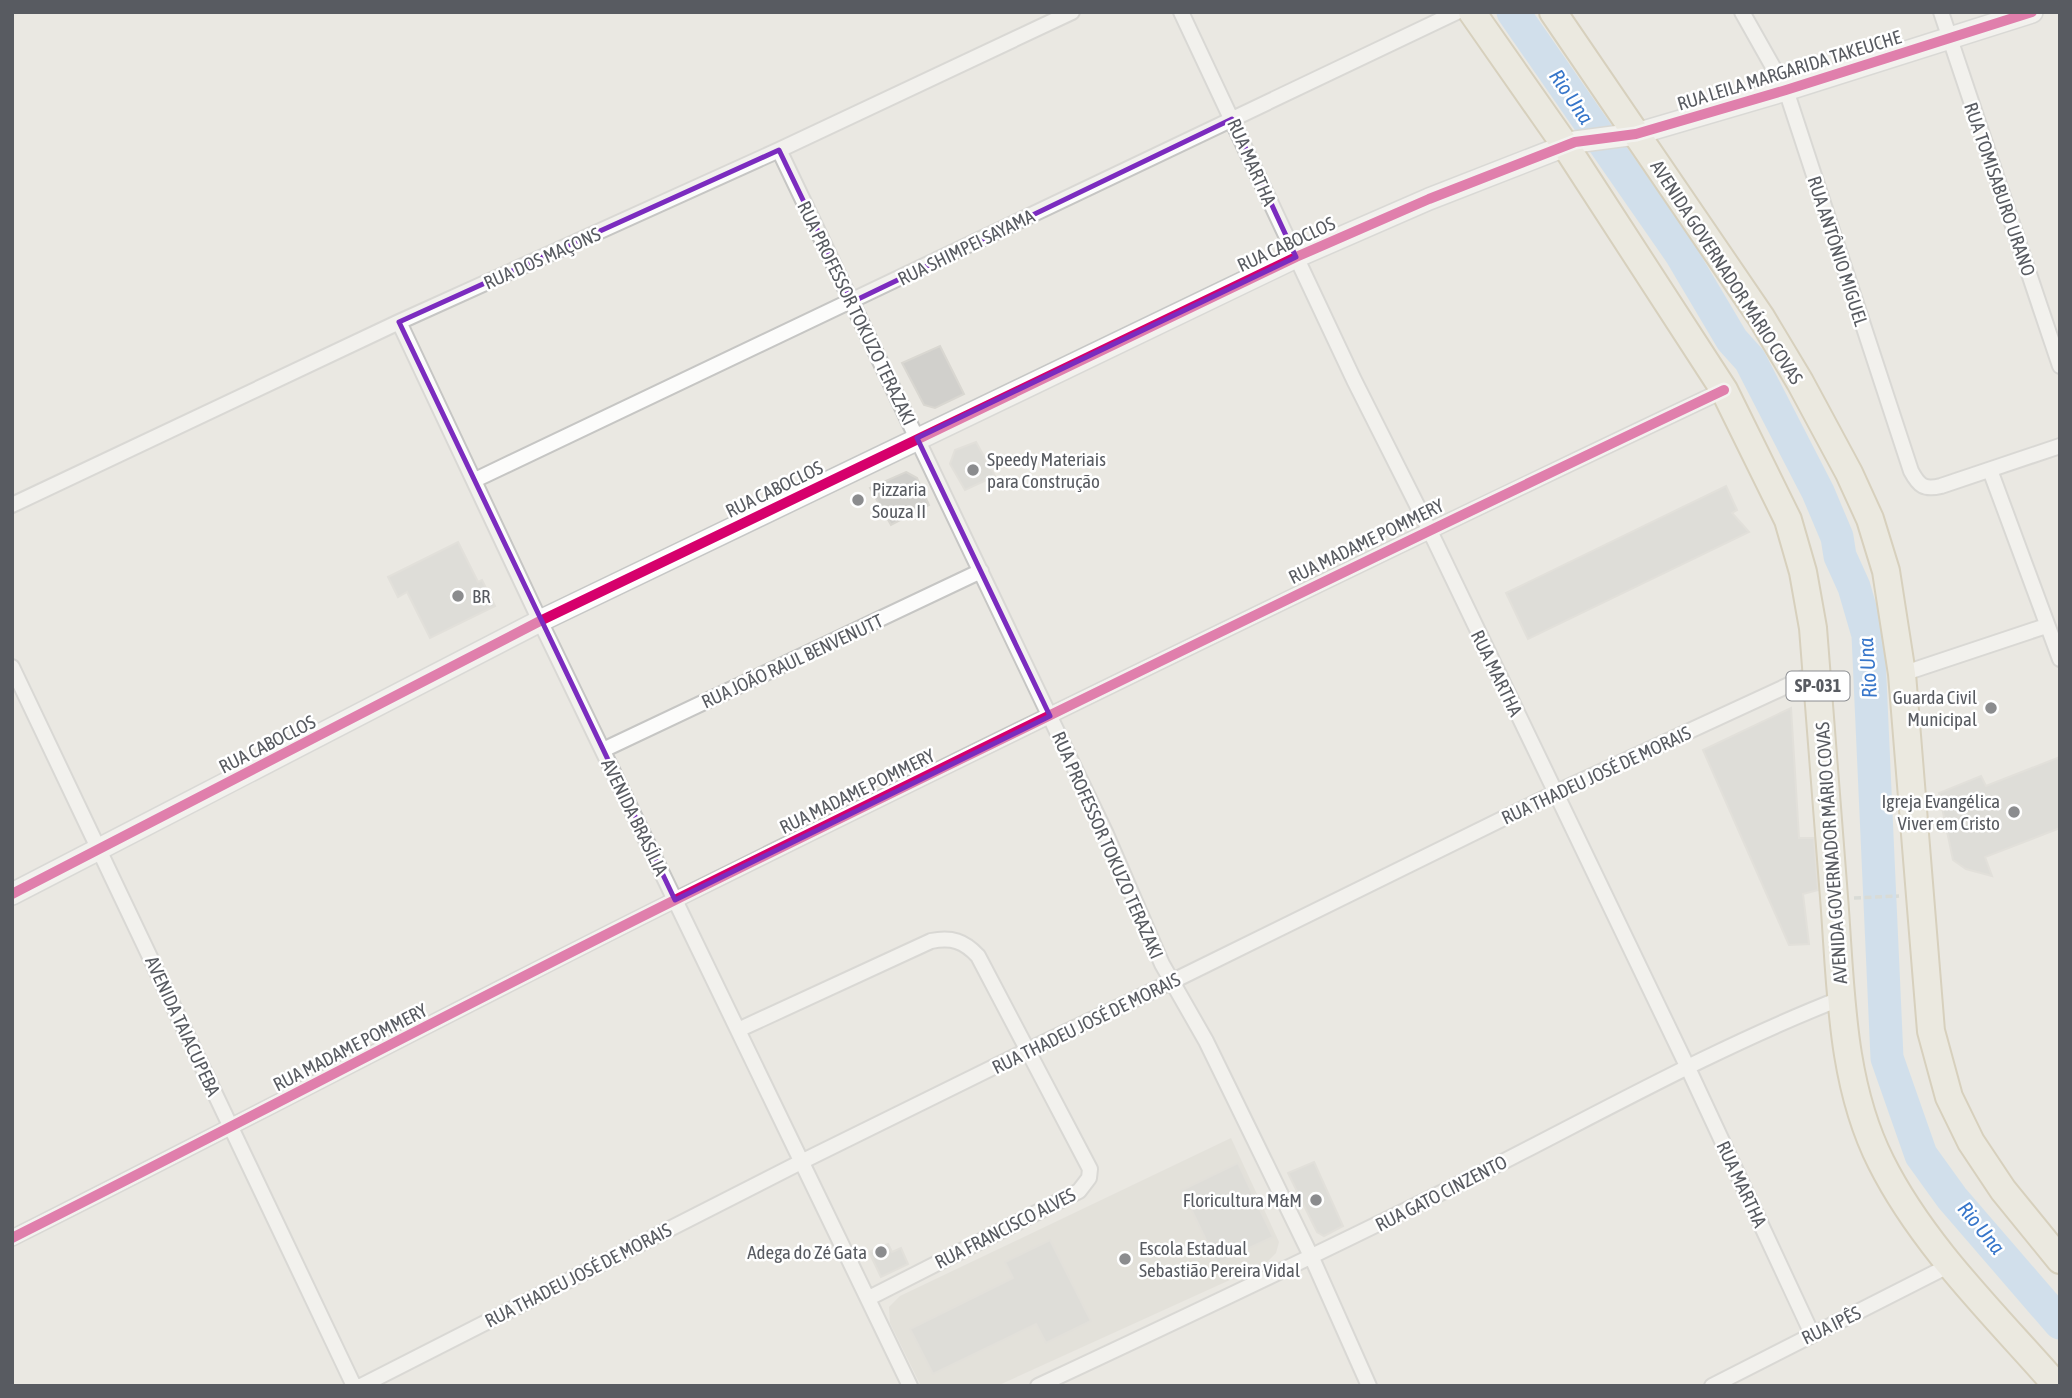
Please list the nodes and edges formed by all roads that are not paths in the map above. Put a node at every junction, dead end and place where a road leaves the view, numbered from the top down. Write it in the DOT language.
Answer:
graph roads {
  1 [pos="1072,12"];
  2 [pos="1181,12"];
  3 [pos="1457,12"];
  4 [pos="1472,12"];
  5 [pos="1553,12"];
  6 [pos="1742,12"];
  7 [pos="1941,12"];
  8 [pos="2032,12"];
  9 [pos="1950,38"];
  10 [pos="1786,90"];
  11 [pos="1232,119"];
  12 [pos="1625,136"];
  13 [pos="1570,144"];
  14 [pos="779,150"];
  15 [pos="1296,257"];
  16 [pos="852,302"];
  17 [pos="400,322"];
  18 [pos="2060,366"];
  19 [pos="1724,390"];
  20 [pos="917,438"];
  21 [pos="2060,446"];
  22 [pos="1990,470"];
  23 [pos="475,480"];
  24 [pos="12,505"];
  25 [pos="1429,530"];
  26 [pos="981,571"];
  27 [pos="540,621"];
  28 [pos="2046,626"];
  29 [pos="2060,659"];
  30 [pos="12,667"];
  31 [pos="1817,672"];
  32 [pos="1902,674"];
  33 [pos="1050,716"];
  34 [pos="603,750"];
  35 [pos="1555,793"];
  36 [pos="101,850"];
  37 [pos="12,894"];
  38 [pos="675,900"];
  39 [pos="1171,982"];
  40 [pos="1842,998"];
  41 [pos="737,1030"];
  42 [pos="1028,1050"];
  43 [pos="1688,1068"];
  44 [pos="231,1128"];
  45 [pos="802,1162"];
  46 [pos="12,1238"];
  47 [pos="1312,1258"];
  48 [pos="2060,1259"];
  49 [pos="1951,1265"];
  50 [pos="869,1298"];
  51 [pos="1812,1334"];
  52 [pos="354,1386"];
  53 [pos="361,1386"];
  54 [pos="910,1386"];
  55 [pos="1038,1386"];
  56 [pos="1369,1386"];
  57 [pos="1712,1386"];
  58 [pos="2057,1386"];
  1 -- 14 [label="street, RUA DOS MAÇONS"];
  2 -- 11 [label="street, RUA MARTHA"];
  3 -- 11 [label="street, RUA SHIMPEI SAYAMA"];
  4 -- 13 [label="highway, AVENIDA GOVERNADOR MÁRIO COVAS / SP-031"];
  5 -- 12 [label="highway, AVENIDA GOVERNADOR MÁRIO COVAS"];
  6 -- 10 [label="street, RUA ANTÔNIO MIGUEL"];
  7 -- 9 [label="street, RUA TOMISABURO URANO"];
  8 -- 9 [label="street, RUA LEILA MARGARIDA TAKEUCHE"];
  9 -- 10 [label="street, RUA LEILA MARGARIDA TAKEUCHE"];
  9 -- 18 [label="street, RUA TOMISABURO URANO"];
  10 -- 12 [label="street, RUA LEILA MARGARIDA TAKEUCHE"];
  10 -- 22 [label="street, RUA ANTÔNIO MIGUEL"];
  11 -- 15 [label="street, RUA MARTHA"];
  11 -- 16 [label="street, RUA SHIMPEI SAYAMA"];
  12 -- 13 [label="street, RUA LEILA MARGARIDA TAKEUCHE"];
  12 -- 32 [label="highway, AVENIDA GOVERNADOR MÁRIO COVAS"];
  13 -- 15 [label="street, RUA CABOCLOS"];
  13 -- 19 [label="highway, AVENIDA GOVERNADOR MÁRIO COVAS / SP-031"];
  14 -- 16 [label="street, RUA PROFESSOR TOKUZO TERAZAKI"];
  14 -- 17 [label="street, RUA DOS MAÇONS"];
  15 -- 20 [label="street, RUA CABOCLOS"];
  15 -- 25 [label="street, RUA MARTHA"];
  16 -- 20 [label="street, RUA PROFESSOR TOKUZO TERAZAKI"];
  16 -- 23 [label="street, RUA SHIMPEI SAYAMA"];
  17 -- 23 [label="street, AVENIDA BRASÍLIA"];
  17 -- 24 [label="street, RUA DOS MAÇONS"];
  19 -- 25 [label="street, RUA MADAME POMMERY"];
  19 -- 31 [label="highway, AVENIDA GOVERNADOR MÁRIO COVAS / SP-031"];
  20 -- 26 [label="street, RUA PROFESSOR TOKUZO TERAZAKI"];
  20 -- 27 [label="street, RUA CABOCLOS"];
  21 -- 22 [label="street"];
  22 -- 28 [label="street"];
  23 -- 27 [label="street, AVENIDA BRASÍLIA"];
  25 -- 33 [label="street, RUA MADAME POMMERY"];
  25 -- 35 [label="street, RUA MARTHA"];
  26 -- 33 [label="street, RUA PROFESSOR TOKUZO TERAZAKI"];
  26 -- 34 [label="street, RUA JOÃO RAUL BENVENUTT"];
  27 -- 34 [label="street, AVENIDA BRASÍLIA"];
  27 -- 36 [label="street, RUA CABOCLOS"];
  28 -- 29 [label="street"];
  28 -- 32 [label="street"];
  30 -- 36 [label="street, AVENIDA TAIACUPEBA"];
  31 -- 35 [label="street, RUA THADEU JOSÉ DE MORAIS"];
  31 -- 40 [label="highway, AVENIDA GOVERNADOR MÁRIO COVAS / SP-031"];
  32 -- 48 [label="highway, AVENIDA GOVERNADOR MÁRIO COVAS"];
  33 -- 38 [label="street, RUA MADAME POMMERY"];
  33 -- 39 [label="street, RUA PROFESSOR TOKUZO TERAZAKI"];
  34 -- 38 [label="street, AVENIDA BRASÍLIA"];
  35 -- 39 [label="street, RUA THADEU JOSÉ DE MORAIS"];
  35 -- 43 [label="street, RUA MARTHA"];
  36 -- 37 [label="street, RUA CABOCLOS"];
  36 -- 44 [label="street, AVENIDA TAIACUPEBA"];
  38 -- 41 [label="street, AVENIDA BRASÍLIA"];
  38 -- 44 [label="street, RUA MADAME POMMERY"];
  39 -- 42 [label="street, RUA THADEU JOSÉ DE MORAIS"];
  39 -- 47 [label="street, RUA PROFESSOR TOKUZO TERAZAKI"];
  40 -- 43 [label="street, RUA GATO CINZENTO"];
  40 -- 49 [label="highway, AVENIDA GOVERNADOR MÁRIO COVAS / SP-031"];
  41 -- 42 [label="street, RUA FRANCISCO ALVES"];
  41 -- 45 [label="street, AVENIDA BRASÍLIA"];
  42 -- 45 [label="street, RUA THADEU JOSÉ DE MORAIS"];
  42 -- 50 [label="street, RUA FRANCISCO ALVES"];
  43 -- 47 [label="street, RUA GATO CINZENTO"];
  43 -- 51 [label="street, RUA MARTHA"];
  44 -- 46 [label="street, RUA MADAME POMMERY"];
  44 -- 52 [label="street, AVENIDA TAIACUPEBA"];
  45 -- 50 [label="street, AVENIDA BRASÍLIA"];
  45 -- 53 [label="street, RUA THADEU JOSÉ DE MORAIS"];
  47 -- 55 [label="street, RUA GATO CINZENTO"];
  47 -- 56 [label="street, RUA PROFESSOR TOKUZO TERAZAKI"];
  49 -- 51 [label="street, RUA IPÊS"];
  49 -- 58 [label="highway, AVENIDA GOVERNADOR MÁRIO COVAS / SP-031"];
  50 -- 54 [label="street, AVENIDA BRASÍLIA"];
  51 -- 57 [label="street, RUA IPÊS"];
}
